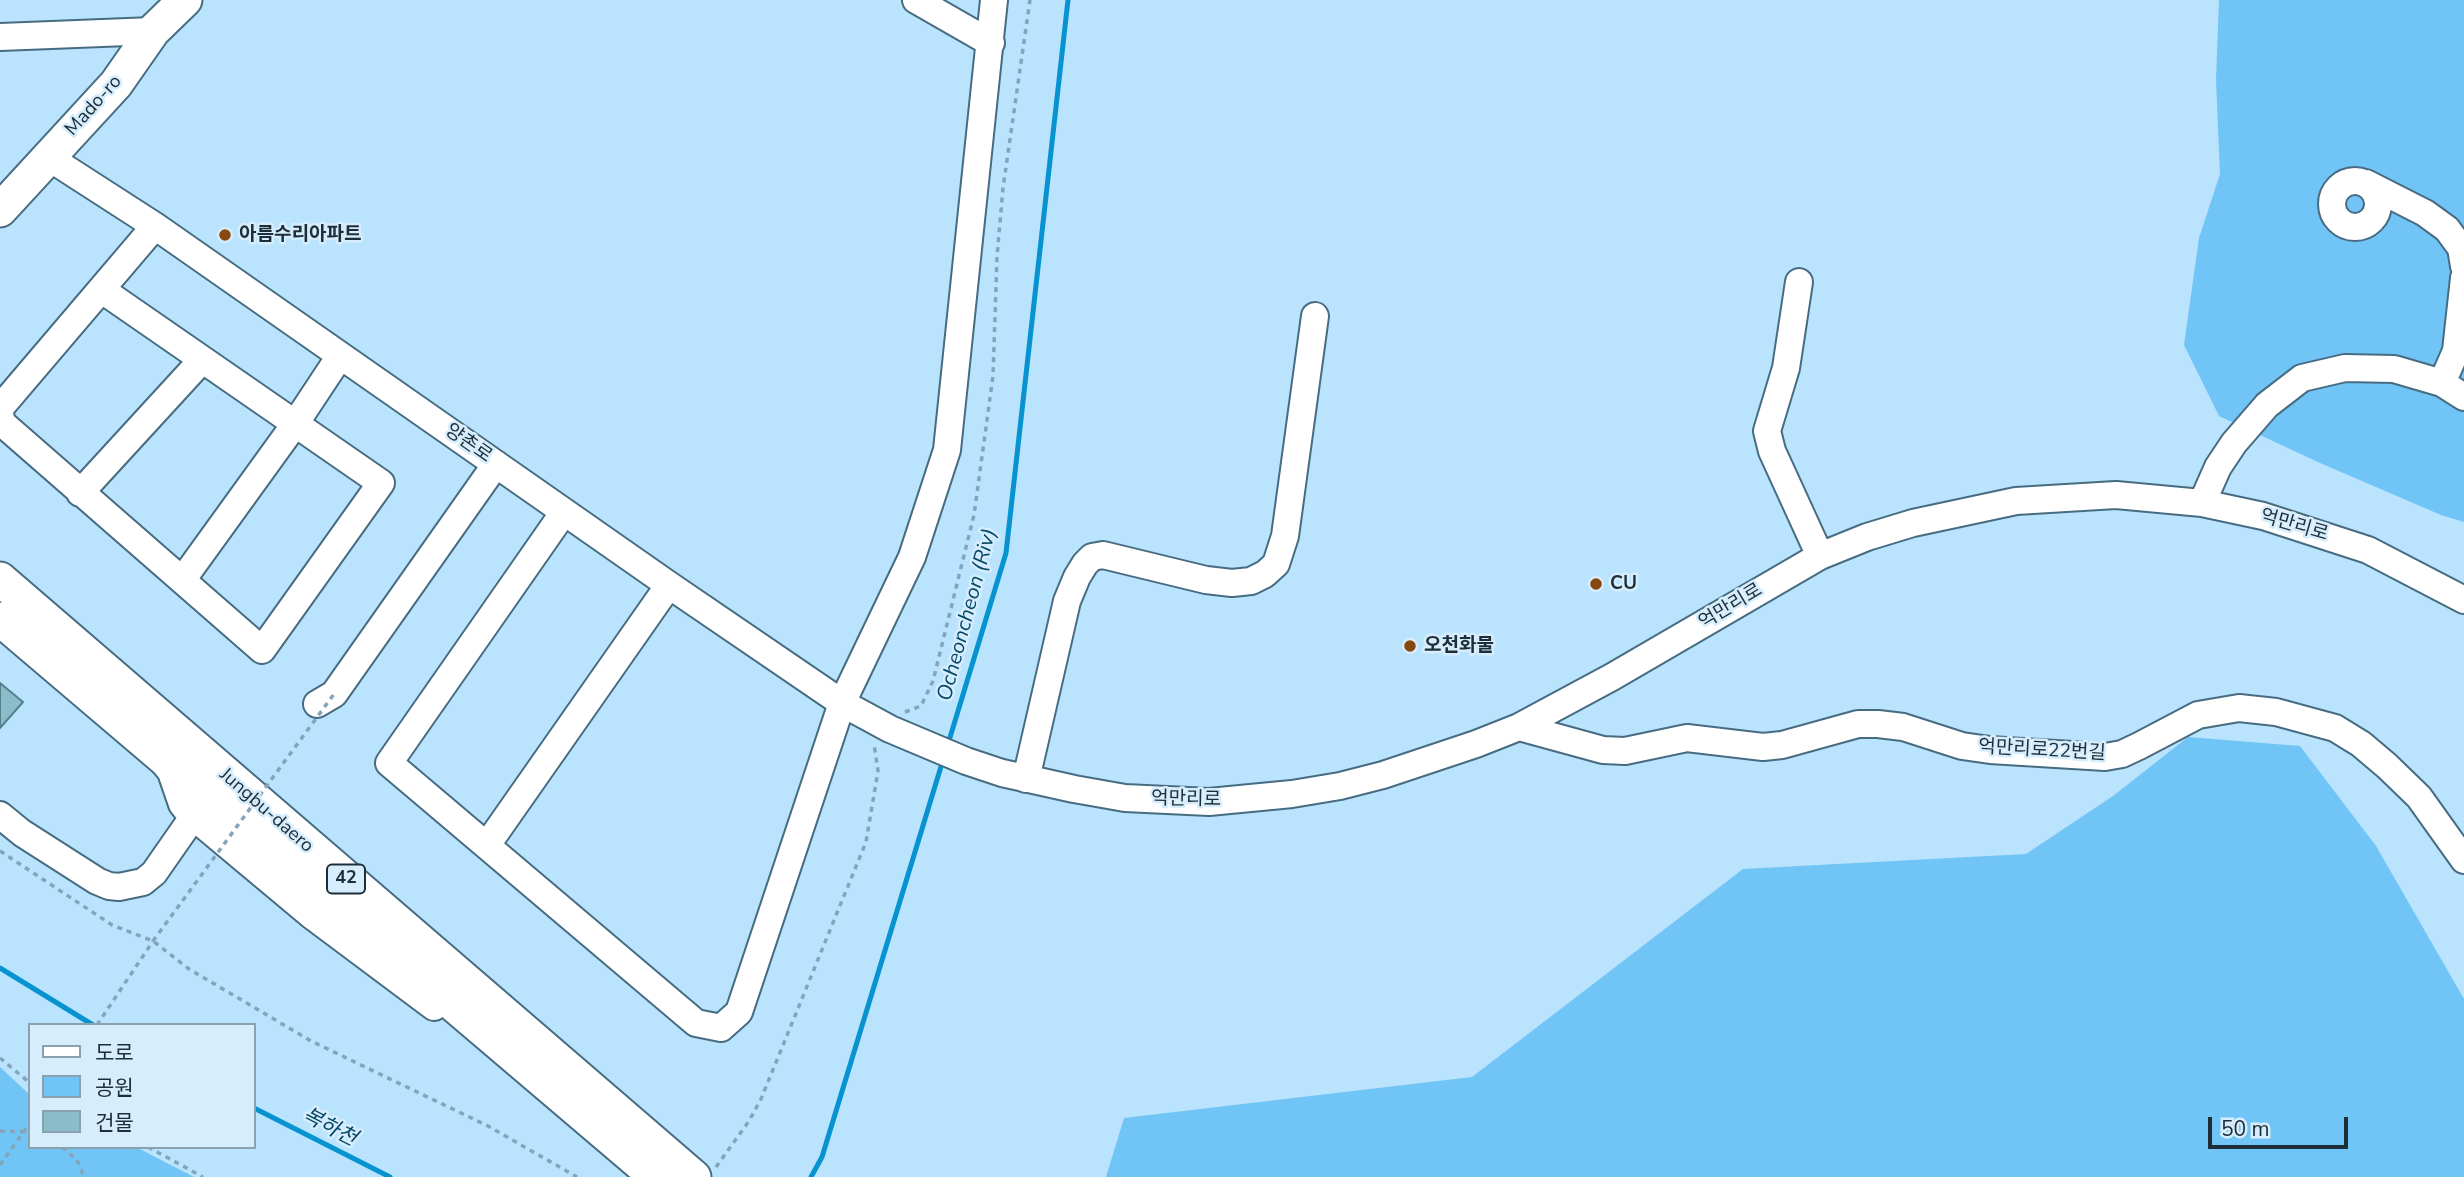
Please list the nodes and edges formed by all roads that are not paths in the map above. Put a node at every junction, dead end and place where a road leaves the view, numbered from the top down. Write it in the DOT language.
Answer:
graph roads {
  1 [pos="185,0"];
  2 [pos="916,0"];
  3 [pos="994,0"];
  4 [pos="153,31"];
  5 [pos="0,37"];
  6 [pos="990,43"];
  7 [pos="48,157"];
  8 [pos="2366,183"];
  9 [pos="2410,207"];
  10 [pos="0,210"];
  11 [pos="2370,222"];
  12 [pos="155,226"];
  13 [pos="2464,266"];
  14 [pos="2464,278"];
  15 [pos="1799,282"];
  16 [pos="102,290"];
  17 [pos="1315,316"];
  18 [pos="341,356"];
  19 [pos="201,360"];
  20 [pos="2453,390"];
  21 [pos="0,408"];
  22 [pos="0,414"];
  23 [pos="295,424"];
  24 [pos="495,464"];
  25 [pos="80,493"];
  26 [pos="2202,503"];
  27 [pos="564,512"];
  28 [pos="1820,556"];
  29 [pos="0,579"];
  30 [pos="183,579"];
  31 [pos="669,585"];
  32 [pos="2464,600"];
  33 [pos="0,619"];
  34 [pos="325,699"];
  35 [pos="842,703"];
  36 [pos="1519,727"];
  37 [pos="890,729"];
  38 [pos="153,750"];
  39 [pos="1014,776"];
  40 [pos="0,815"];
  41 [pos="193,817"];
  42 [pos="486,845"];
  43 [pos="2464,860"];
  44 [pos="528,1067"];
  45 [pos="656,1177"];
  46 [pos="694,1177"];
  1 -- 4 [label="main road, Mado-ro"];
  2 -- 6 [label="street"];
  3 -- 6 [label="street"];
  4 -- 5 [label="street"];
  4 -- 7 [label="main road, Mado-ro"];
  6 -- 35 [label="street"];
  7 -- 10 [label="main road, Mado-ro"];
  7 -- 12 [label="street, 양촌로"];
  8 -- 9 [label="street"];
  8 -- 11 [label="street"];
  8 -- 11 [label="street"];
  9 -- 11 [label="street"];
  9 -- 13 [label="street"];
  12 -- 16 [label="street"];
  12 -- 18 [label="street, 양촌로"];
  14 -- 20 [label="street"];
  15 -- 28 [label="street"];
  16 -- 19 [label="street"];
  16 -- 21 [label="street"];
  17 -- 39 [label="street"];
  18 -- 23 [label="street"];
  18 -- 24 [label="street, 양촌로"];
  19 -- 23 [label="street"];
  19 -- 25 [label="street"];
  20 -- 26 [label="street"];
  22 -- 25 [label="street"];
  23 -- 30 [label="street"];
  23 -- 30 [label="street"];
  24 -- 27 [label="street, 양촌로"];
  24 -- 34 [label="street"];
  25 -- 30 [label="street"];
  26 -- 28 [label="street, 억만리로"];
  26 -- 32 [label="street, 억만리로"];
  27 -- 31 [label="street, 양촌로"];
  27 -- 42 [label="street"];
  28 -- 36 [label="street, 억만리로"];
  29 -- 46 [label="main road, Jungbu-daero / 42"];
  31 -- 35 [label="street, 양촌로"];
  31 -- 42 [label="street"];
  33 -- 38 [label="main road, Jungbu-daero / 42"];
  35 -- 37 [label="street, 양촌로"];
  35 -- 42 [label="street"];
  36 -- 39 [label="street, 억만리로"];
  36 -- 43 [label="street, 억만리로22번길"];
  37 -- 39 [label="street, 억만리로"];
  38 -- 41 [label="street"];
  38 -- 44 [label="main road, Jungbu-daero / 42"];
  40 -- 41 [label="street"];
  41 -- 44 [label="street"];
  44 -- 45 [label="main road, Jungbu-daero / 42"];
}
